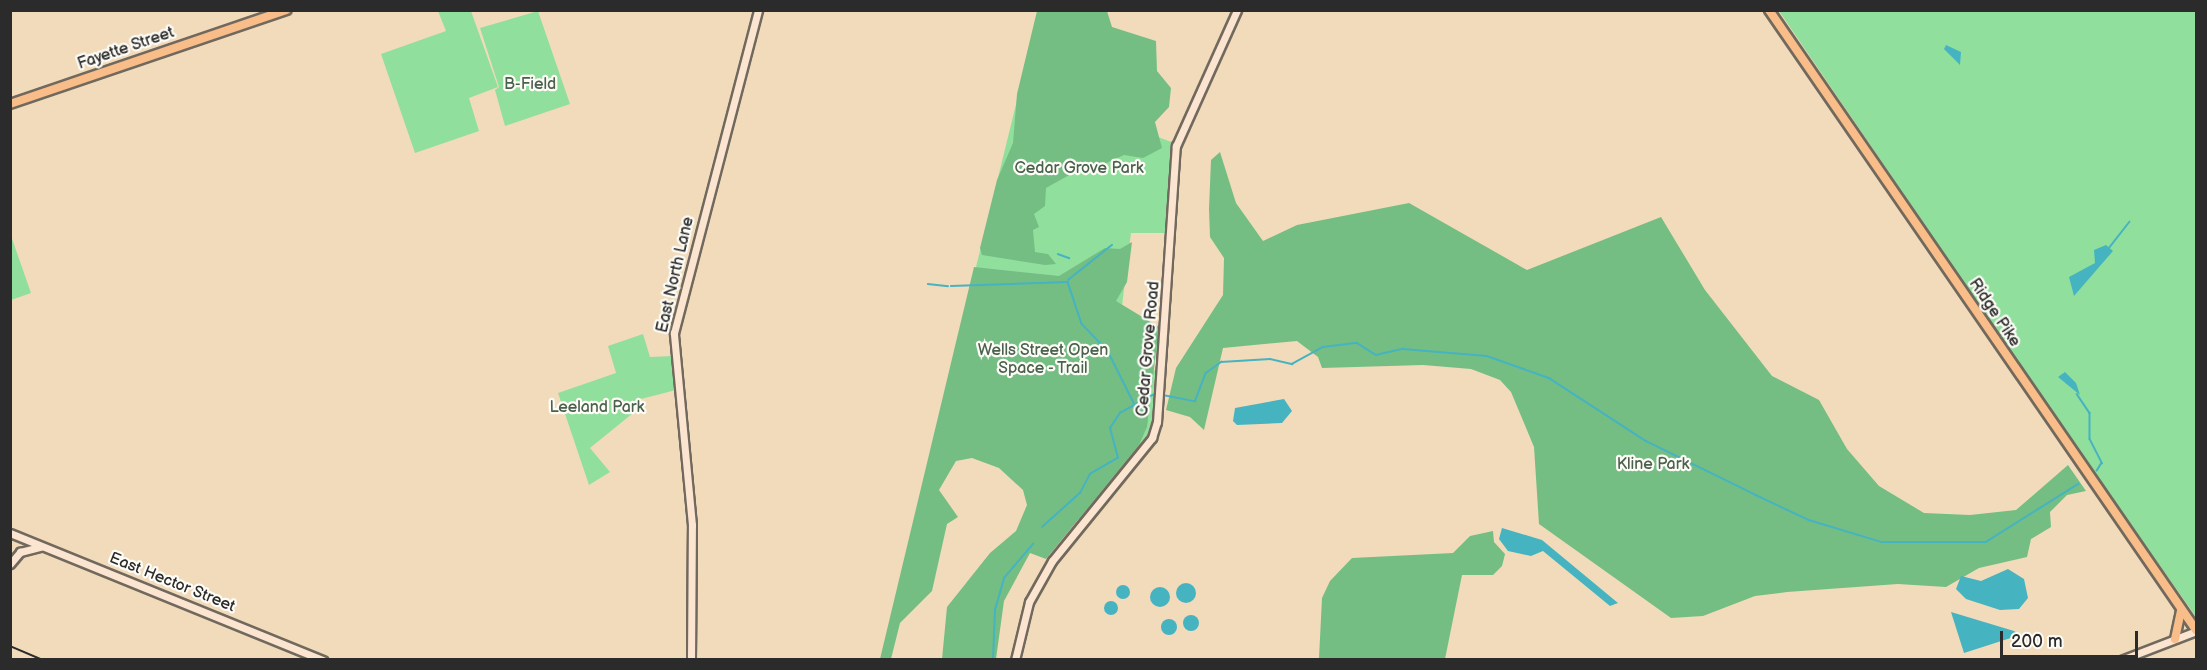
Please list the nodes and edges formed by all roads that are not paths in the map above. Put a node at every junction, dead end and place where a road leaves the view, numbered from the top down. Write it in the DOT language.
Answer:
graph roads {
  1 [pos="286,10"];
  2 [pos="758,10"];
  3 [pos="1237,10"];
  4 [pos="1769,10"];
  5 [pos="10,104"];
  6 [pos="10,533"];
  7 [pos="22,538"];
  8 [pos="54,550"];
  9 [pos="20,552"];
  10 [pos="10,564"];
  11 [pos="2181,609"];
  12 [pos="2196,631"];
  13 [pos="2175,639"];
  14 [pos="323,660"];
  15 [pos="691,660"];
  16 [pos="1015,660"];
  17 [pos="2121,660"];
  1 -- 5 [label="main road, Fayette Street"];
  2 -- 15 [label="street, East North Lane"];
  3 -- 16 [label="street, Cedar Grove Road"];
  4 -- 11 [label="main road, Ridge Pike"];
  6 -- 7 [label="street, East Hector Street"];
  7 -- 8 [label="street, East Hector Street"];
  7 -- 9 [label="street"];
  8 -- 9 [label="street"];
  8 -- 14 [label="street, East Hector Street"];
  9 -- 10 [label="street"];
  11 -- 12 [label="main road, Ridge Pike"];
  11 -- 13 [label="main road"];
  12 -- 13 [label="street"];
  13 -- 17 [label="street"];
}
